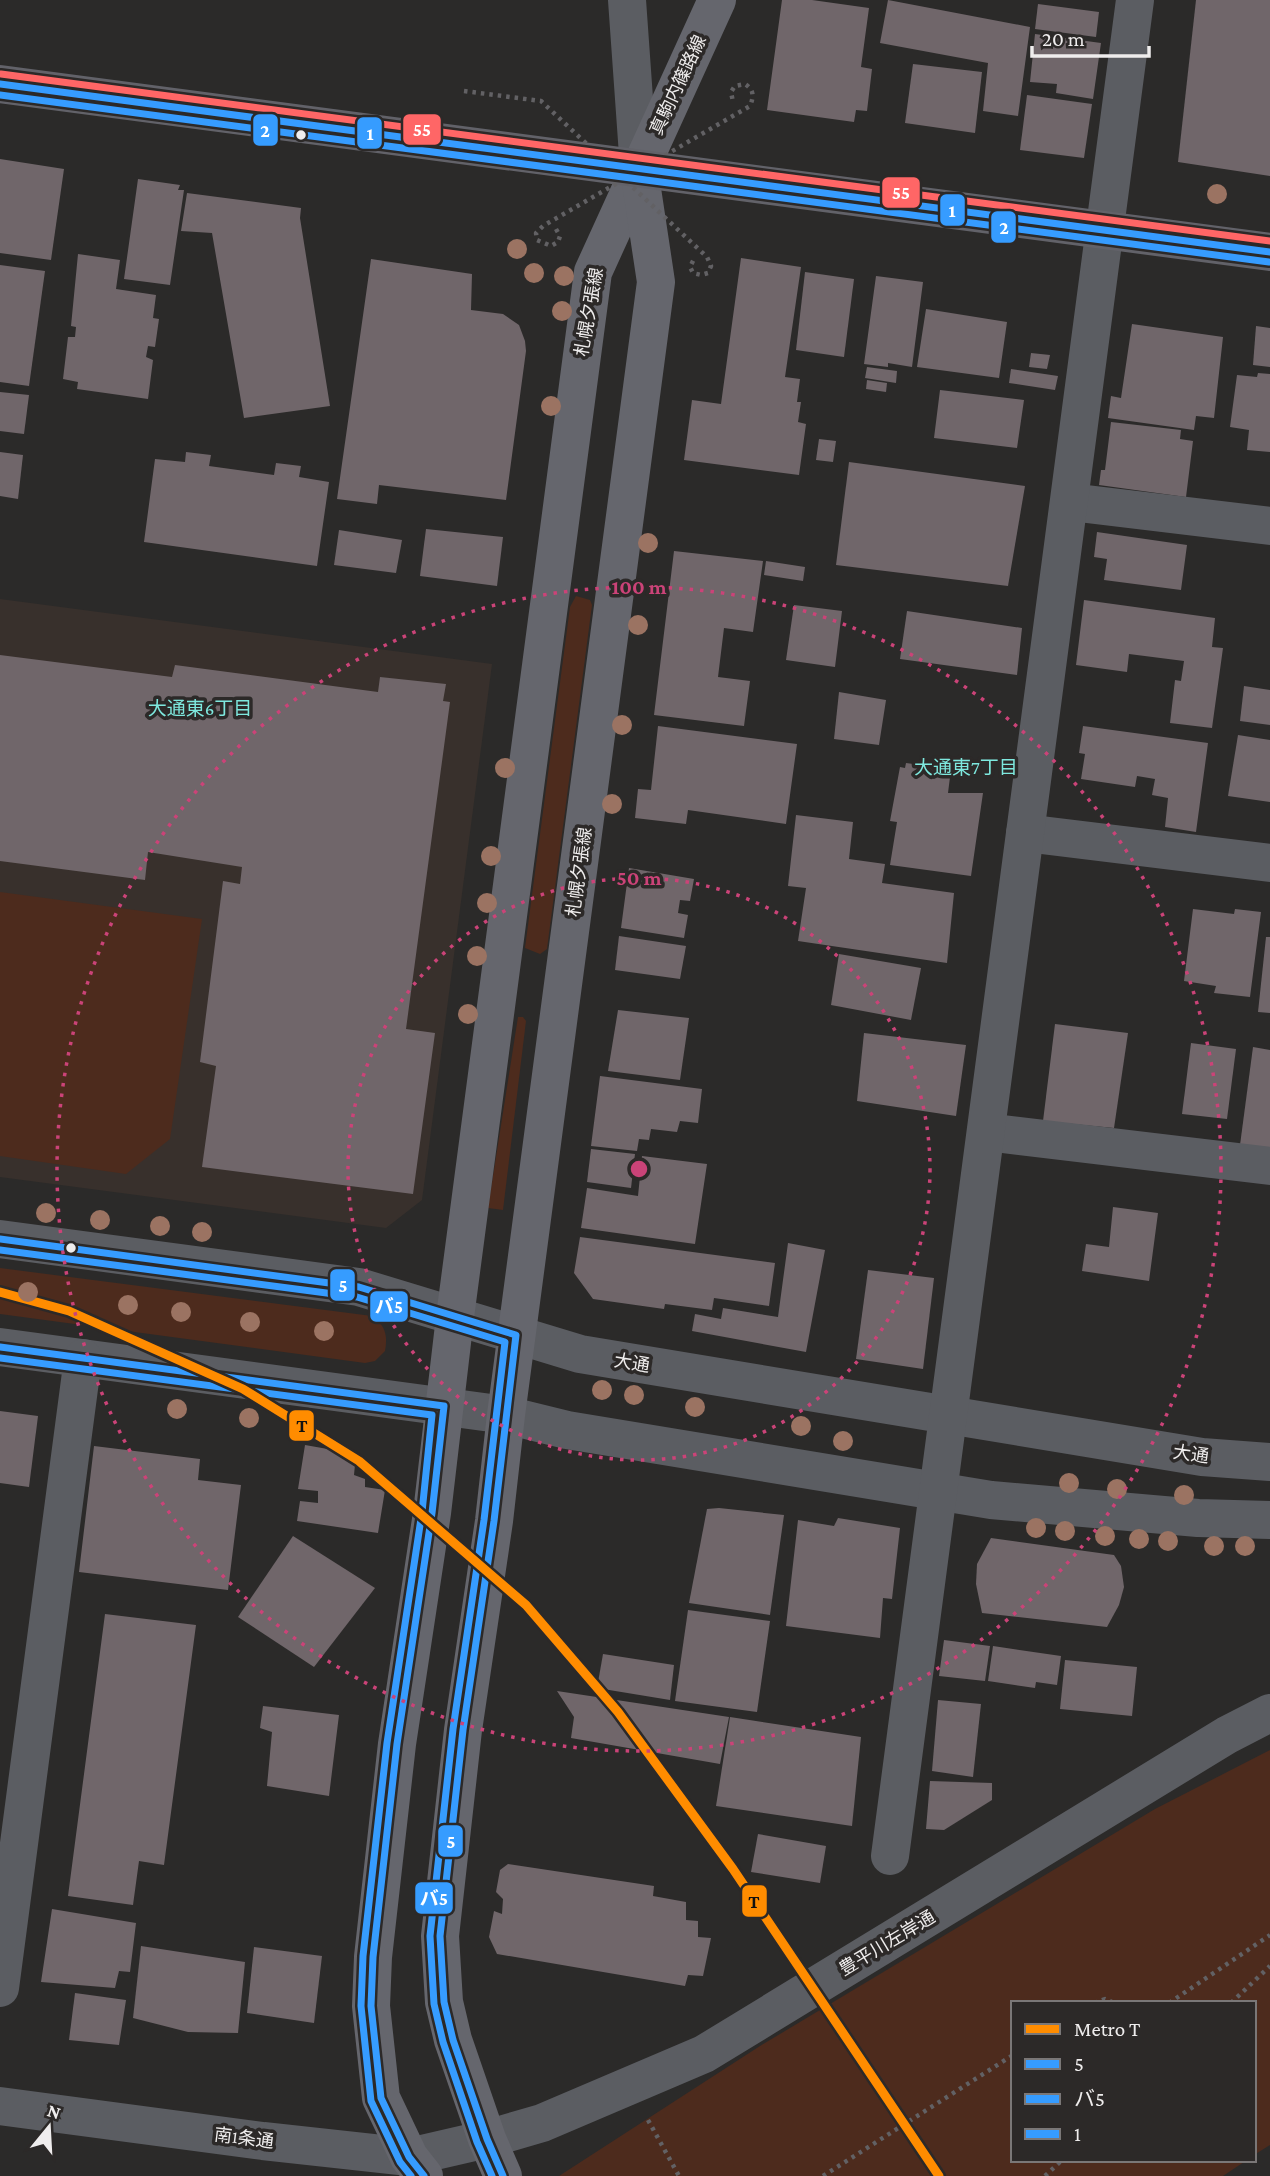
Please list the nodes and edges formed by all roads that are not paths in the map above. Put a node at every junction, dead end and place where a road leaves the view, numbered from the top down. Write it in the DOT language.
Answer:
graph roads {
  1 [pos="627,0"];
  2 [pos="717,0"];
  3 [pos="1135,0"];
  4 [pos="0,84"];
  5 [pos="632,174"];
  6 [pos="1105,230"];
  7 [pos="1270,251"];
  8 [pos="1069,502"];
  9 [pos="1270,526"];
  10 [pos="1025,833"];
  11 [pos="1270,863"];
  12 [pos="986,1132"];
  13 [pos="1270,1166"];
  14 [pos="0,1239"];
  15 [pos="455,1317"];
  16 [pos="516,1335"];
  17 [pos="0,1347"];
  18 [pos="83,1358"];
  19 [pos="444,1406"];
  20 [pos="506,1415"];
  21 [pos="949,1416"];
  22 [pos="1270,1462"];
  23 [pos="938,1492"];
  24 [pos="1270,1520"];
  25 [pos="1270,1713"];
  26 [pos="890,1856"];
  27 [pos="0,1988"];
  28 [pos="0,2106"];
  29 [pos="487,2139"];
  30 [pos="413,2170"];
  31 [pos="503,2176"];
  1 -- 5 [label="street"];
  2 -- 5 [label="main road, 真駒内篠路線"];
  3 -- 6 [label="street"];
  4 -- 5 [label="highway"];
  5 -- 6 [label="highway"];
  5 -- 15 [label="main road, 札幌夕張線"];
  5 -- 16 [label="main road, 札幌夕張線"];
  6 -- 7 [label="highway"];
  6 -- 8 [label="street"];
  8 -- 9 [label="street"];
  8 -- 10 [label="street"];
  10 -- 11 [label="street"];
  10 -- 12 [label="street"];
  12 -- 13 [label="street"];
  12 -- 21 [label="street"];
  14 -- 15 [label="street, 大通"];
  15 -- 16 [label="street, 大通"];
  15 -- 19 [label="main road, 札幌夕張線"];
  16 -- 20 [label="main road, 札幌夕張線"];
  16 -- 21 [label="street, 大通"];
  17 -- 18 [label="street"];
  18 -- 19 [label="street"];
  18 -- 27 [label="street"];
  19 -- 20 [label="street"];
  19 -- 30 [label="main road, 札幌夕張線"];
  20 -- 23 [label="street"];
  20 -- 29 [label="main road, 札幌夕張線"];
  21 -- 22 [label="street, 大通"];
  21 -- 23 [label="street"];
  23 -- 24 [label="street"];
  23 -- 26 [label="street"];
  25 -- 29 [label="street, 豊平川左岸通"];
  28 -- 30 [label="street, 南1条通"];
  29 -- 30 [label="street, 南1条通"];
  29 -- 31 [label="main road, 札幌夕張線"];
}
